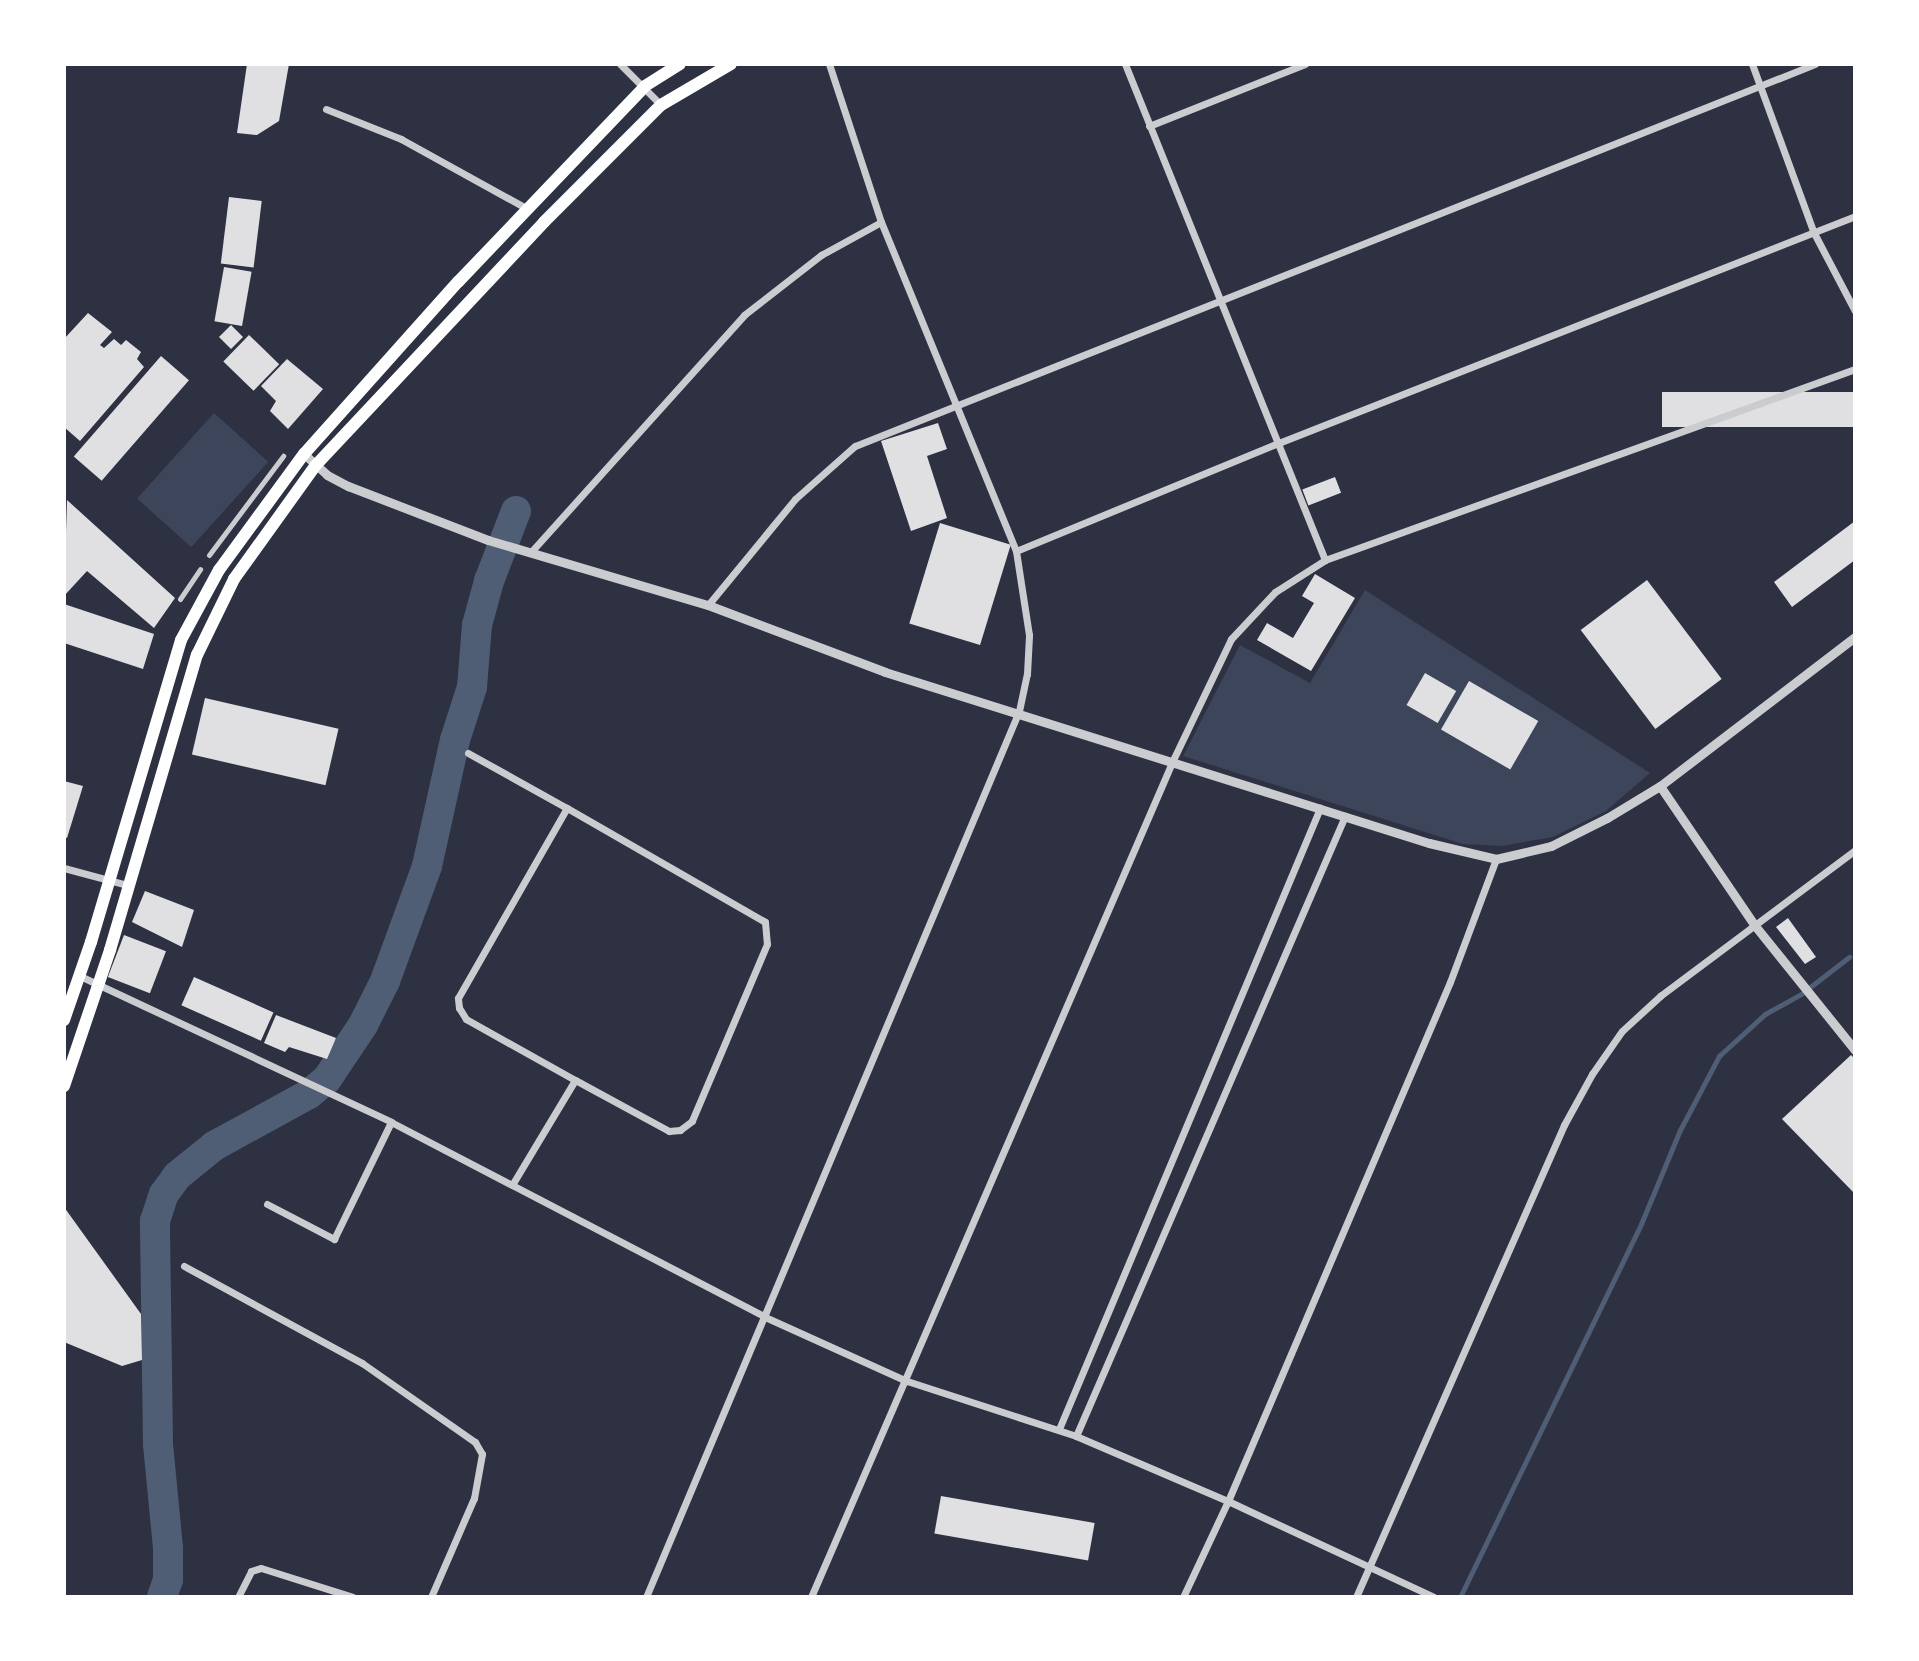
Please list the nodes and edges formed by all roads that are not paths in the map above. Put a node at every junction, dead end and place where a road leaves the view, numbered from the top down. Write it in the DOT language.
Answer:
graph roads {
  1 [pos="620,64"];
  2 [pos="680,64"];
  3 [pos="731,64"];
  4 [pos="829,64"];
  5 [pos="1125,64"];
  6 [pos="1305,64"];
  7 [pos="1752,64"];
  8 [pos="1815,64"];
  9 [pos="1760,85"];
  10 [pos="645,86"];
  11 [pos="661,105"];
  12 [pos="326,109"];
  13 [pos="1149,126"];
  14 [pos="528,209"];
  15 [pos="1855,216"];
  16 [pos="881,222"];
  17 [pos="1814,233"];
  18 [pos="1220,302"];
  19 [pos="1855,311"];
  20 [pos="1855,369"];
  21 [pos="955,405"];
  22 [pos="1276,444"];
  23 [pos="304,454"];
  24 [pos="283,456"];
  25 [pos="316,465"];
  26 [pos="1016,551"];
  27 [pos="530,553"];
  28 [pos="209,555"];
  29 [pos="1325,560"];
  30 [pos="200,569"];
  31 [pos="180,599"];
  32 [pos="708,605"];
  33 [pos="1855,637"];
  34 [pos="1019,711"];
  35 [pos="468,753"];
  36 [pos="1173,760"];
  37 [pos="1660,786"];
  38 [pos="567,808"];
  39 [pos="1320,808"];
  40 [pos="1345,816"];
  41 [pos="1855,850"];
  42 [pos="1496,859"];
  43 [pos="64,868"];
  44 [pos="109,880"];
  45 [pos="127,885"];
  46 [pos="1756,927"];
  47 [pos="80,976"];
  48 [pos="99,984"];
  49 [pos="64,1020"];
  50 [pos="1855,1050"];
  51 [pos="575,1080"];
  52 [pos="64,1086"];
  53 [pos="391,1122"];
  54 [pos="512,1185"];
  55 [pos="267,1204"];
  56 [pos="184,1266"];
  57 [pos="765,1317"];
  58 [pos="907,1381"];
  59 [pos="1059,1429"];
  60 [pos="1076,1436"];
  61 [pos="1228,1501"];
  62 [pos="1369,1568"];
  63 [pos="238,1597"];
  64 [pos="353,1597"];
  65 [pos="431,1597"];
  66 [pos="646,1597"];
  67 [pos="811,1597"];
  68 [pos="1183,1597"];
  69 [pos="1356,1597"];
  70 [pos="1434,1597"];
  1 -- 10 [label="street"];
  2 -- 10 [label="highway"];
  3 -- 11 [label="highway"];
  4 -- 16 [label="street"];
  5 -- 13 [label="street"];
  6 -- 13 [label="street"];
  7 -- 9 [label="street"];
  8 -- 9 [label="street"];
  9 -- 17 [label="street"];
  9 -- 18 [label="street"];
  10 -- 11 [label="street"];
  10 -- 14 [label="highway"];
  11 -- 25 [label="highway"];
  12 -- 14 [label="street"];
  13 -- 18 [label="street"];
  14 -- 23 [label="highway"];
  15 -- 17 [label="street"];
  16 -- 21 [label="street"];
  16 -- 27 [label="street"];
  17 -- 19 [label="street"];
  17 -- 22 [label="street"];
  18 -- 21 [label="street"];
  18 -- 22 [label="street"];
  20 -- 29 [label="street"];
  21 -- 26 [label="street"];
  21 -- 32 [label="street"];
  22 -- 26 [label="street"];
  22 -- 29 [label="street"];
  23 -- 25 [label="street"];
  23 -- 44 [label="highway"];
  24 -- 28 [label="street"];
  25 -- 27 [label="street"];
  25 -- 45 [label="highway"];
  26 -- 34 [label="street"];
  27 -- 32 [label="street"];
  29 -- 36 [label="street"];
  30 -- 31 [label="street"];
  32 -- 34 [label="street"];
  33 -- 37 [label="street"];
  34 -- 36 [label="street"];
  34 -- 57 [label="street"];
  35 -- 38 [label="street"];
  36 -- 39 [label="street"];
  36 -- 58 [label="street"];
  37 -- 42 [label="street"];
  37 -- 46 [label="street"];
  38 -- 51 [label="street"];
  38 -- 51 [label="street"];
  39 -- 40 [label="street"];
  39 -- 59 [label="street"];
  40 -- 42 [label="street"];
  40 -- 60 [label="street"];
  41 -- 46 [label="street"];
  42 -- 61 [label="street"];
  43 -- 44 [label="street"];
  44 -- 45 [label="street"];
  44 -- 47 [label="highway"];
  45 -- 48 [label="highway"];
  46 -- 50 [label="street"];
  46 -- 62 [label="street"];
  47 -- 48 [label="street"];
  47 -- 49 [label="highway"];
  48 -- 52 [label="highway"];
  48 -- 53 [label="street"];
  51 -- 54 [label="street"];
  53 -- 54 [label="street"];
  53 -- 55 [label="street"];
  54 -- 57 [label="street"];
  56 -- 65 [label="street"];
  57 -- 58 [label="street"];
  57 -- 66 [label="street"];
  58 -- 59 [label="street"];
  58 -- 67 [label="street"];
  59 -- 60 [label="street"];
  60 -- 61 [label="street"];
  61 -- 62 [label="street"];
  61 -- 68 [label="street"];
  62 -- 69 [label="street"];
  62 -- 70 [label="street"];
  63 -- 64 [label="street"];
}
